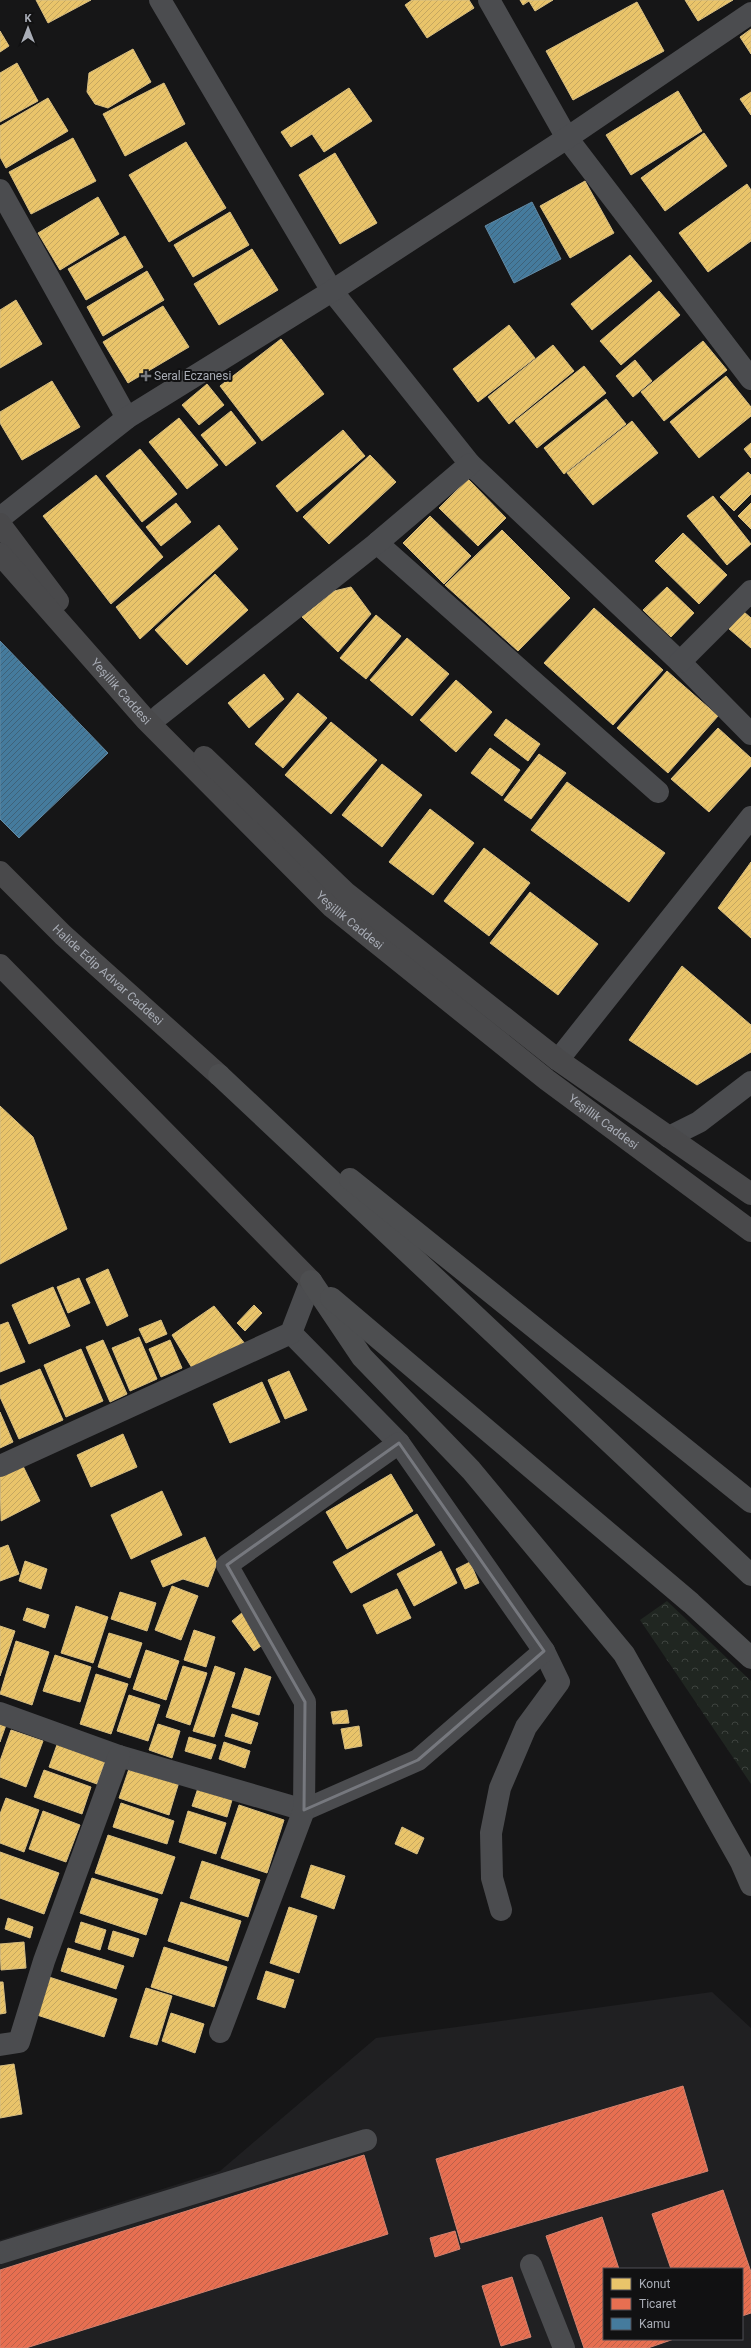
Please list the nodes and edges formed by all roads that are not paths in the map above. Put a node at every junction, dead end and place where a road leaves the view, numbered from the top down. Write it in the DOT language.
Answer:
graph roads {
  1 [pos="160,0"];
  2 [pos="489,0"];
  3 [pos="751,13"];
  4 [pos="568,138"];
  5 [pos="0,190"];
  6 [pos="332,291"];
  7 [pos="751,379"];
  8 [pos="127,418"];
  9 [pos="470,464"];
  10 [pos="0,518"];
  11 [pos="0,524"];
  12 [pos="377,543"];
  13 [pos="0,554"];
  14 [pos="751,591"];
  15 [pos="680,662"];
  16 [pos="160,715"];
  17 [pos="751,734"];
  18 [pos="658,792"];
  19 [pos="751,817"];
  20 [pos="0,872"];
  21 [pos="0,965"];
  22 [pos="558,1060"];
  23 [pos="219,1075"];
  24 [pos="751,1082"];
  25 [pos="669,1136"];
  26 [pos="751,1194"];
  27 [pos="751,1231"];
  28 [pos="310,1280"];
  29 [pos="291,1333"];
  30 [pos="399,1443"];
  31 [pos="0,1466"];
  32 [pos="751,1502"];
  33 [pos="751,1575"];
  34 [pos="544,1652"];
  35 [pos="751,1658"];
  36 [pos="0,1714"];
  37 [pos="119,1756"];
  38 [pos="304,1810"];
  39 [pos="751,1885"];
  40 [pos="501,1910"];
  41 [pos="220,2032"];
  42 [pos="0,2045"];
  43 [pos="366,2140"];
  44 [pos="0,2253"];
  45 [pos="531,2265"];
  46 [pos="564,2348"];
  1 -- 6 [label="street"];
  2 -- 4 [label="street"];
  3 -- 4 [label="street"];
  4 -- 6 [label="street"];
  4 -- 7 [label="street"];
  5 -- 8 [label="street"];
  6 -- 8 [label="street"];
  6 -- 9 [label="street"];
  8 -- 10 [label="street"];
  9 -- 12 [label="street"];
  9 -- 15 [label="street"];
  11 -- 16 [label="main road, Yeşillik Caddesi"];
  12 -- 16 [label="street"];
  12 -- 18 [label="street"];
  13 -- 27 [label="main road, Yeşillik Caddesi"];
  14 -- 15 [label="street"];
  15 -- 17 [label="street"];
  16 -- 22 [label="main road, Yeşillik Caddesi"];
  19 -- 22 [label="street"];
  20 -- 23 [label="main road, Halide Edip Adıvar Caddesi"];
  21 -- 28 [label="main road"];
  22 -- 25 [label="main road, Yeşillik Caddesi"];
  23 -- 32 [label="highway"];
  23 -- 33 [label="highway"];
  24 -- 25 [label="street"];
  25 -- 26 [label="main road, Yeşillik Caddesi"];
  28 -- 29 [label="street"];
  28 -- 35 [label="highway"];
  28 -- 39 [label="highway"];
  29 -- 30 [label="street"];
  29 -- 31 [label="street"];
  30 -- 34 [label="street"];
  30 -- 38 [label="street"];
  34 -- 38 [label="street"];
  34 -- 40 [label="street"];
  36 -- 37 [label="street"];
  37 -- 38 [label="street"];
  37 -- 42 [label="street"];
  38 -- 41 [label="street"];
  43 -- 44 [label="street"];
  45 -- 46 [label="street"];
}
